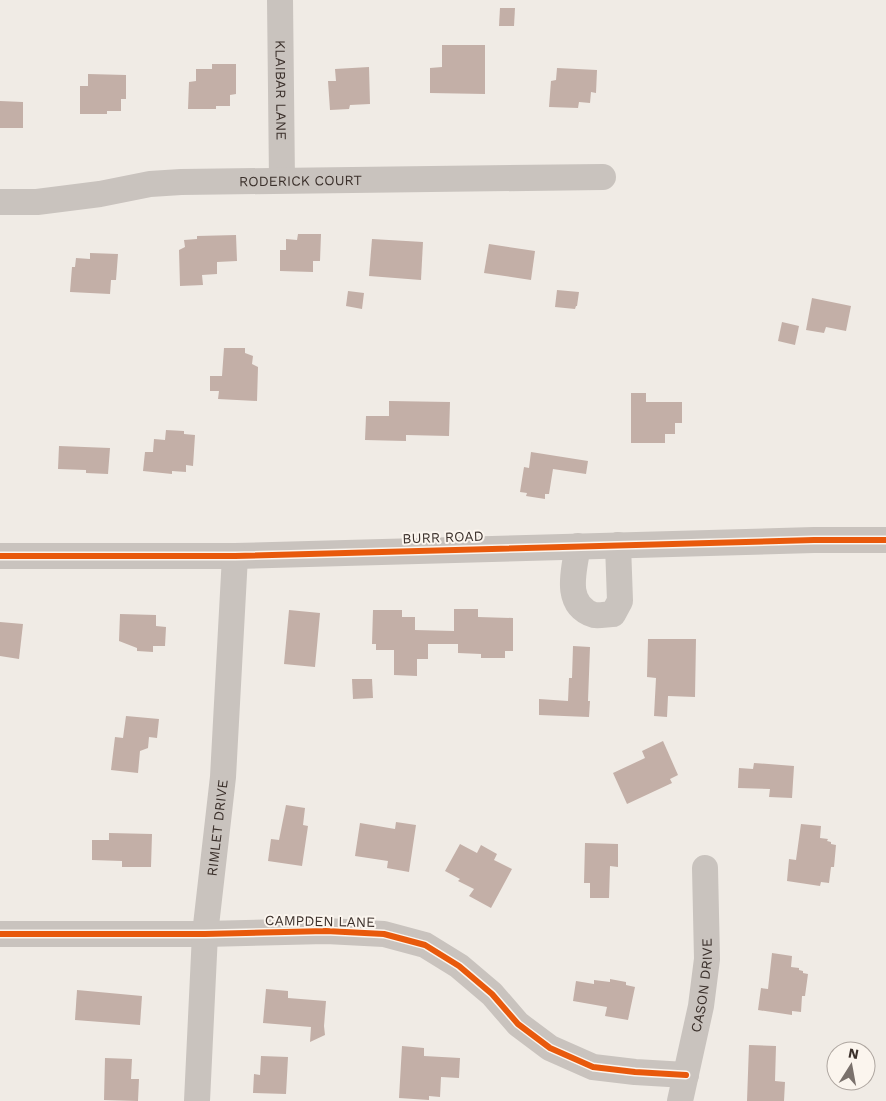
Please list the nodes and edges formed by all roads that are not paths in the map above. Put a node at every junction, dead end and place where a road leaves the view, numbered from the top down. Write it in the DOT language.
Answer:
graph roads {
  1 [pos="280,0"];
  2 [pos="603,177"];
  3 [pos="282,180"];
  4 [pos="0,202"];
  5 [pos="886,540"];
  6 [pos="618,545"];
  7 [pos="578,546"];
  8 [pos="0,556"];
  9 [pos="235,556"];
  10 [pos="705,868"];
  11 [pos="0,934"];
  12 [pos="205,934"];
  13 [pos="686,1075"];
  14 [pos="198,1101"];
  15 [pos="680,1101"];
  1 -- 3 [label="street, KLAIBAR LANE"];
  2 -- 3 [label="street, RODERICK COURT"];
  3 -- 4 [label="street, RODERICK COURT"];
  5 -- 6 [label="street, BURR ROAD"];
  6 -- 7 [label="street, BURR ROAD"];
  6 -- 7 [label="street"];
  7 -- 9 [label="street, BURR ROAD"];
  8 -- 9 [label="street, BURR ROAD"];
  9 -- 12 [label="street, RIMLET DRIVE"];
  10 -- 13 [label="street, CASON DRIVE"];
  11 -- 12 [label="street, CAMPDEN LANE"];
  12 -- 13 [label="street, CAMPDEN LANE"];
  12 -- 14 [label="street, RIMLET DRIVE"];
  13 -- 15 [label="street, CASON DRIVE"];
}
